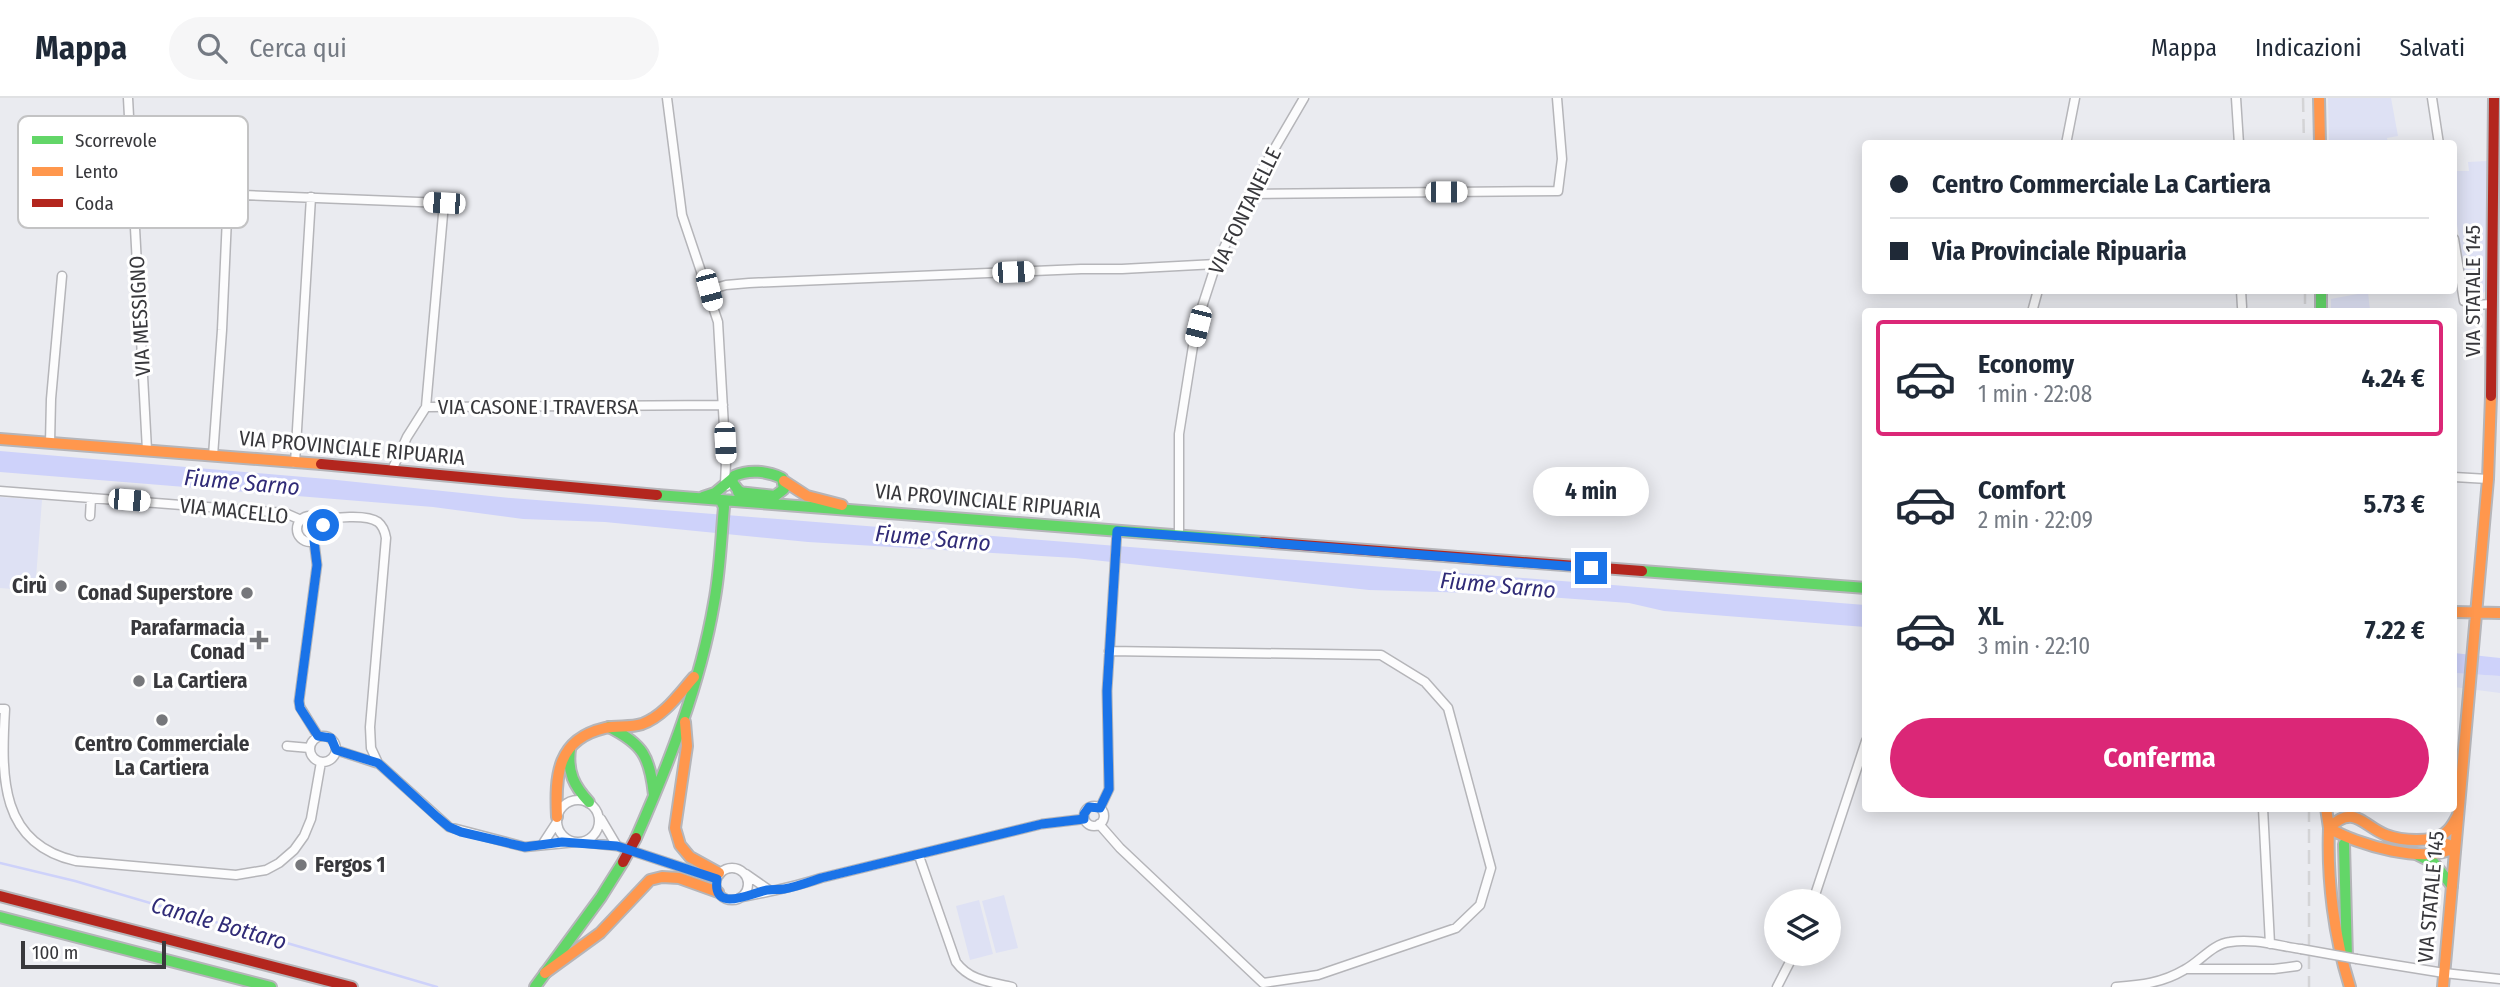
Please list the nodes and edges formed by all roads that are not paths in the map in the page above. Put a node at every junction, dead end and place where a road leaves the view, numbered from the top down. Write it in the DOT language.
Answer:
graph roads {
  1 [pos="128,98"];
  2 [pos="667,98"];
  3 [pos="1304,98"];
  4 [pos="1557,98"];
  5 [pos="2075,98"];
  6 [pos="2235,98"];
  7 [pos="2319,98"];
  8 [pos="2432,98"];
  9 [pos="2494,98"];
  10 [pos="129,116"];
  11 [pos="2067,140"];
  12 [pos="2239,140"];
  13 [pos="2319,140"];
  14 [pos="2438,140"];
  15 [pos="1251,194"];
  16 [pos="248,195"];
  17 [pos="311,197"];
  18 [pos="136,228"];
  19 [pos="227,228"];
  20 [pos="2457,257"];
  21 [pos="1216,264"];
  22 [pos="62,276"];
  23 [pos="709,290"];
  24 [pos="2241,294"];
  25 [pos="2491,304"];
  26 [pos="2242,307"];
  27 [pos="723,405"];
  28 [pos="426,407"];
  29 [pos="0,439"];
  30 [pos="50,443"];
  31 [pos="147,450"];
  32 [pos="213,456"];
  33 [pos="726,462"];
  34 [pos="295,463"];
  35 [pos="392,470"];
  36 [pos="2457,477"];
  37 [pos="732,478"];
  38 [pos="2488,479"];
  39 [pos="784,481"];
  40 [pos="0,491"];
  41 [pos="775,496"];
  42 [pos="91,498"];
  43 [pos="700,498"];
  44 [pos="730,499"];
  45 [pos="756,502"];
  46 [pos="862,510"];
  47 [pos="90,516"];
  48 [pos="301,520"];
  49 [pos="321,521"];
  50 [pos="1117,535"];
  51 [pos="1179,537"];
  52 [pos="314,541"];
  53 [pos="1862,589"];
  54 [pos="2457,612"];
  55 [pos="2475,612"];
  56 [pos="2500,613"];
  57 [pos="1109,651"];
  58 [pos="696,675"];
  59 [pos="3,709"];
  60 [pos="684,717"];
  61 [pos="608,727"];
  62 [pos="318,736"];
  63 [pos="287,746"];
  64 [pos="571,746"];
  65 [pos="310,748"];
  66 [pos="336,750"];
  67 [pos="1862,753"];
  68 [pos="321,762"];
  69 [pos="378,763"];
  70 [pos="654,798"];
  71 [pos="589,802"];
  72 [pos="1100,808"];
  73 [pos="2263,812"];
  74 [pos="2327,812"];
  75 [pos="2365,812"];
  76 [pos="2458,815"];
  77 [pos="599,816"];
  78 [pos="1084,819"];
  79 [pos="557,820"];
  80 [pos="1099,824"];
  81 [pos="2371,825"];
  82 [pos="2329,828"];
  83 [pos="2432,839"];
  84 [pos="578,842"];
  85 [pos="2344,844"];
  86 [pos="542,845"];
  87 [pos="617,846"];
  88 [pos="2455,847"];
  89 [pos="2413,853"];
  90 [pos="919,856"];
  91 [pos="746,874"];
  92 [pos="718,876"];
  93 [pos="2452,886"];
  94 [pos="1817,889"];
  95 [pos="769,890"];
  96 [pos="718,892"];
  97 [pos="0,896"];
  98 [pos="742,897"];
  99 [pos="0,917"];
  100 [pos="2270,944"];
  101 [pos="1788,966"];
  102 [pos="2297,966"];
  103 [pos="2187,969"];
  104 [pos="2444,973"];
  105 [pos="545,974"];
  106 [pos="2500,979"];
  107 [pos="1262,985"];
  108 [pos="271,987"];
  109 [pos="352,987"];
  110 [pos="535,987"];
  111 [pos="1012,987"];
  112 [pos="1777,987"];
  113 [pos="2116,987"];
  114 [pos="2350,987"];
  115 [pos="2442,987"];
  1 -- 10 [label="street, VIA MESSIGNO"];
  2 -- 23 [label="street"];
  3 -- 15 [label="street, VIA FONTANELLE"];
  4 -- 15 [label="street"];
  5 -- 11 [label="street"];
  6 -- 12 [label="street"];
  7 -- 13 [label="main road"];
  8 -- 14 [label="street"];
  9 -- 25 [label="main road, VIA STATALE 145"];
  15 -- 21 [label="street, VIA FONTANELLE"];
  16 -- 17 [label="street"];
  17 -- 28 [label="street"];
  17 -- 34 [label="street"];
  18 -- 31 [label="street, VIA MESSIGNO"];
  19 -- 32 [label="street"];
  20 -- 25 [label="street"];
  21 -- 23 [label="street"];
  21 -- 51 [label="street, VIA FONTANELLE"];
  22 -- 30 [label="street"];
  23 -- 27 [label="street"];
  24 -- 26 [label="street"];
  25 -- 38 [label="main road, VIA STATALE 145"];
  27 -- 28 [label="street, VIA CASONE I TRAVERSA"];
  27 -- 33 [label="street"];
  28 -- 35 [label="street, VIA CASONE I TRAVERSA"];
  29 -- 30 [label="main road, VIA PROVINCIALE RIPUARIA"];
  30 -- 31 [label="main road, VIA PROVINCIALE RIPUARIA"];
  31 -- 32 [label="main road, VIA PROVINCIALE RIPUARIA"];
  32 -- 34 [label="main road, VIA PROVINCIALE RIPUARIA"];
  33 -- 37 [label="street"];
  33 -- 37 [label="street"];
  34 -- 35 [label="main road, VIA PROVINCIALE RIPUARIA"];
  35 -- 43 [label="main road, VIA PROVINCIALE RIPUARIA"];
  36 -- 38 [label="street"];
  37 -- 39 [label="main road, VIA PROVINCIALE RIPUARIA"];
  37 -- 43 [label="main road"];
  37 -- 44 [label="main road"];
  37 -- 44 [label="main road"];
  38 -- 55 [label="main road, VIA STATALE 145"];
  39 -- 41 [label="main road"];
  39 -- 46 [label="main road, VIA PROVINCIALE RIPUARIA"];
  40 -- 42 [label="street, VIA MACELLO"];
  41 -- 44 [label="main road, VIA PROVINCIALE RIPUARIA"];
  41 -- 45 [label="main road"];
  42 -- 47 [label="street"];
  42 -- 48 [label="street, VIA MACELLO"];
  43 -- 44 [label="main road, VIA PROVINCIALE RIPUARIA"];
  44 -- 45 [label="main road, VIA PROVINCIALE RIPUARIA"];
  44 -- 58 [label="main road"];
  45 -- 46 [label="main road, VIA PROVINCIALE RIPUARIA"];
  46 -- 50 [label="main road, VIA PROVINCIALE RIPUARIA"];
  48 -- 49 [label="street"];
  48 -- 52 [label="street"];
  49 -- 52 [label="street"];
  49 -- 69 [label="street"];
  50 -- 51 [label="main road, VIA PROVINCIALE RIPUARIA"];
  50 -- 57 [label="street"];
  51 -- 53 [label="main road, VIA PROVINCIALE RIPUARIA"];
  52 -- 62 [label="street"];
  54 -- 55 [label="main road"];
  55 -- 56 [label="main road"];
  55 -- 76 [label="main road, VIA STATALE 145"];
  57 -- 72 [label="street"];
  57 -- 107 [label="street"];
  58 -- 60 [label="main road"];
  58 -- 61 [label="main road"];
  59 -- 68 [label="street"];
  60 -- 70 [label="main road"];
  60 -- 92 [label="main road"];
  61 -- 64 [label="main road"];
  61 -- 70 [label="main road"];
  62 -- 65 [label="street"];
  62 -- 66 [label="street"];
  63 -- 65 [label="street"];
  64 -- 71 [label="main road"];
  64 -- 79 [label="main road"];
  65 -- 68 [label="street"];
  66 -- 68 [label="street"];
  66 -- 69 [label="street"];
  67 -- 94 [label="street"];
  69 -- 86 [label="street"];
  70 -- 105 [label="main road, bridge"];
  71 -- 77 [label="street"];
  71 -- 79 [label="street"];
  72 -- 78 [label="street"];
  72 -- 80 [label="street"];
  73 -- 100 [label="street"];
  74 -- 82 [label="main road"];
  75 -- 81 [label="main road"];
  76 -- 83 [label="main road"];
  76 -- 88 [label="main road, VIA STATALE 145"];
  77 -- 84 [label="street"];
  77 -- 87 [label="street"];
  78 -- 80 [label="street"];
  78 -- 90 [label="street"];
  79 -- 84 [label="street"];
  79 -- 86 [label="street"];
  80 -- 107 [label="street"];
  81 -- 82 [label="main road"];
  81 -- 83 [label="main road"];
  82 -- 89 [label="main road"];
  82 -- 114 [label="main road"];
  83 -- 88 [label="main road"];
  84 -- 86 [label="street"];
  84 -- 87 [label="street"];
  85 -- 114 [label="main road"];
  87 -- 92 [label="street"];
  88 -- 89 [label="main road"];
  88 -- 93 [label="main road, VIA STATALE 145"];
  89 -- 93 [label="main road"];
  90 -- 95 [label="street"];
  90 -- 111 [label="street"];
  91 -- 92 [label="street"];
  91 -- 95 [label="street"];
  91 -- 98 [label="street"];
  92 -- 96 [label="street"];
  93 -- 104 [label="main road, VIA STATALE 145"];
  95 -- 98 [label="street"];
  96 -- 98 [label="street"];
  96 -- 105 [label="main road"];
  97 -- 109 [label="main road"];
  99 -- 108 [label="main road"];
  100 -- 103 [label="street"];
  100 -- 104 [label="street, bridge"];
  101 -- 112 [label="street"];
  102 -- 103 [label="street"];
  103 -- 113 [label="street"];
  104 -- 106 [label="street"];
  104 -- 115 [label="main road, VIA STATALE 145"];
  105 -- 110 [label="main road"];
}
